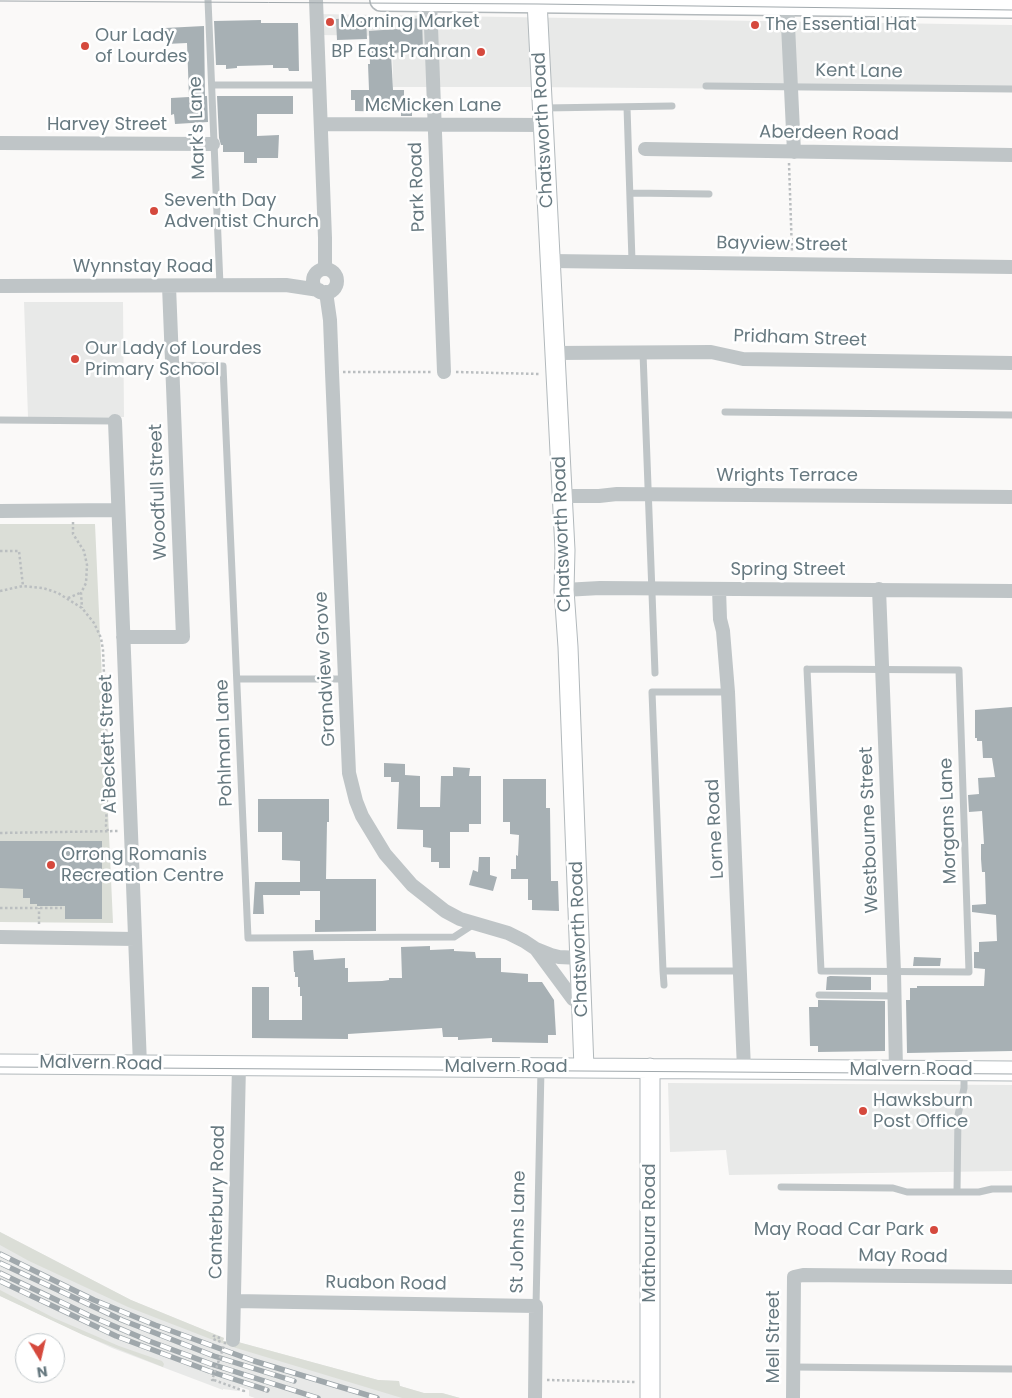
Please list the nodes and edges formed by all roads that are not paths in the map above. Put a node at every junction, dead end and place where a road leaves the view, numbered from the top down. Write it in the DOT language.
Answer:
graph roads {
  1 [pos="208,0"];
  2 [pos="316,0"];
  3 [pos="381,0"];
  4 [pos="430,0"];
  5 [pos="537,1"];
  6 [pos="571,1"];
  7 [pos="866,2"];
  8 [pos="782,3"];
  9 [pos="1012,7"];
  10 [pos="212,85"];
  11 [pos="319,85"];
  12 [pos="706,86"];
  13 [pos="790,86"];
  14 [pos="1012,89"];
  15 [pos="672,106"];
  16 [pos="627,107"];
  17 [pos="544,117"];
  18 [pos="321,124"];
  19 [pos="435,124"];
  20 [pos="0,143"];
  21 [pos="214,144"];
  22 [pos="645,149"];
  23 [pos="1012,155"];
  24 [pos="793,157"];
  25 [pos="630,193"];
  26 [pos="708,194"];
  27 [pos="551,261"];
  28 [pos="632,261"];
  29 [pos="1012,267"];
  30 [pos="320,272"];
  31 [pos="220,285"];
  32 [pos="286,285"];
  33 [pos="0,286"];
  34 [pos="169,286"];
  35 [pos="322,291"];
  36 [pos="556,353"];
  37 [pos="643,353"];
  38 [pos="1012,363"];
  39 [pos="172,365"];
  40 [pos="444,372"];
  41 [pos="725,412"];
  42 [pos="1012,415"];
  43 [pos="0,420"];
  44 [pos="115,421"];
  45 [pos="648,494"];
  46 [pos="563,496"];
  47 [pos="1012,496"];
  48 [pos="118,510"];
  49 [pos="0,511"];
  50 [pos="652,588"];
  51 [pos="719,589"];
  52 [pos="564,590"];
  53 [pos="879,590"];
  54 [pos="1012,591"];
  55 [pos="123,638"];
  56 [pos="882,669"];
  57 [pos="655,673"];
  58 [pos="237,678"];
  59 [pos="345,679"];
  60 [pos="728,692"];
  61 [pos="474,924"];
  62 [pos="0,937"];
  63 [pos="135,939"];
  64 [pos="536,949"];
  65 [pos="580,958"];
  66 [pos="663,971"];
  67 [pos="741,971"];
  68 [pos="894,972"];
  69 [pos="664,985"];
  70 [pos="819,995"];
  71 [pos="895,996"];
  72 [pos="582,1003"];
  73 [pos="0,1064"];
  74 [pos="140,1065"];
  75 [pos="240,1066"];
  76 [pos="541,1068"];
  77 [pos="584,1068"];
  78 [pos="650,1068"];
  79 [pos="744,1069"];
  80 [pos="896,1070"];
  81 [pos="964,1071"];
  82 [pos="1012,1071"];
  83 [pos="781,1187"];
  84 [pos="1012,1189"];
  85 [pos="957,1192"];
  86 [pos="794,1277"];
  87 [pos="1012,1277"];
  88 [pos="234,1301"];
  89 [pos="536,1306"];
  90 [pos="228,1341"];
  91 [pos="792,1367"];
  92 [pos="1012,1368"];
  93 [pos="535,1398"];
  94 [pos="650,1398"];
  95 [pos="793,1398"];
  1 -- 10 [label="lane, Mark's Lane"];
  2 -- 11 [label="street"];
  3 -- 4 [label="main road"];
  4 -- 5 [label="main road"];
  4 -- 19 [label="street, Park Road"];
  5 -- 6 [label="main road"];
  5 -- 17 [label="street, Chatsworth Road"];
  6 -- 8 [label="main road"];
  7 -- 8 [label="main road"];
  7 -- 9 [label="main road"];
  8 -- 13 [label="street"];
  10 -- 11 [label="lane"];
  10 -- 21 [label="lane, Mark's Lane"];
  11 -- 18 [label="street"];
  12 -- 13 [label="lane, Kent Lane"];
  13 -- 14 [label="lane, Kent Lane"];
  13 -- 24 [label="street"];
  15 -- 16 [label="lane"];
  16 -- 17 [label="lane"];
  16 -- 25 [label="lane"];
  17 -- 19 [label="street, McMicken Lane"];
  17 -- 27 [label="street, Chatsworth Road"];
  18 -- 19 [label="street, McMicken Lane"];
  18 -- 30 [label="street"];
  19 -- 40 [label="street, Park Road"];
  20 -- 21 [label="street, Harvey Street"];
  21 -- 31 [label="lane, Mark's Lane"];
  22 -- 24 [label="street, Aberdeen Road"];
  23 -- 24 [label="street, Aberdeen Road"];
  25 -- 26 [label="lane"];
  25 -- 28 [label="lane"];
  27 -- 28 [label="street, Bayview Street"];
  27 -- 36 [label="street, Chatsworth Road"];
  28 -- 29 [label="street, Bayview Street"];
  30 -- 32 [label="street, Wynnstay Road"];
  30 -- 35 [label="street"];
  30 -- 35 [label="street"];
  31 -- 32 [label="street, Wynnstay Road"];
  31 -- 34 [label="street, Wynnstay Road"];
  32 -- 35 [label="street, Wynnstay Road"];
  33 -- 34 [label="street, Wynnstay Road"];
  34 -- 39 [label="street, Woodfull Street"];
  35 -- 59 [label="street, Grandview Grove"];
  36 -- 37 [label="street, Pridham Street"];
  36 -- 46 [label="street, Chatsworth Road"];
  37 -- 38 [label="street, Pridham Street"];
  37 -- 45 [label="lane"];
  39 -- 55 [label="street, Woodfull Street"];
  39 -- 58 [label="lane, Pohlman Lane"];
  41 -- 42 [label="lane"];
  43 -- 44 [label="lane"];
  44 -- 48 [label="street, A'Beckett Street"];
  45 -- 46 [label="street, Wrights Terrace"];
  45 -- 47 [label="street, Wrights Terrace"];
  45 -- 50 [label="lane"];
  46 -- 52 [label="street, Chatsworth Road"];
  48 -- 49 [label="street"];
  48 -- 55 [label="street, A'Beckett Street"];
  50 -- 51 [label="street, Spring Street"];
  50 -- 52 [label="street, Spring Street"];
  50 -- 57 [label="lane"];
  51 -- 53 [label="street, Spring Street"];
  51 -- 60 [label="street, Lorne Road"];
  52 -- 65 [label="street, Chatsworth Road"];
  53 -- 54 [label="street, Spring Street"];
  53 -- 56 [label="street, Westbourne Street"];
  55 -- 63 [label="street, A'Beckett Street"];
  56 -- 68 [label="street, Westbourne Street"];
  56 -- 68 [label="lane"];
  56 -- 68 [label="lane, Morgans Lane"];
  58 -- 59 [label="lane"];
  58 -- 61 [label="lane, Pohlman Lane"];
  59 -- 61 [label="street, Grandview Grove"];
  60 -- 66 [label="lane"];
  60 -- 67 [label="street, Lorne Road"];
  61 -- 64 [label="street, Grandview Grove"];
  62 -- 63 [label="street"];
  63 -- 74 [label="street, A'Beckett Street"];
  64 -- 65 [label="street, Grandview Grove"];
  64 -- 72 [label="street, Grandview Grove"];
  65 -- 72 [label="street, Chatsworth Road"];
  66 -- 67 [label="lane"];
  66 -- 69 [label="lane"];
  67 -- 79 [label="street, Lorne Road"];
  68 -- 71 [label="street, Westbourne Street"];
  70 -- 71 [label="lane"];
  71 -- 80 [label="street, Westbourne Street"];
  72 -- 77 [label="street, Chatsworth Road"];
  73 -- 74 [label="street, Malvern Road"];
  74 -- 75 [label="street, Malvern Road"];
  75 -- 76 [label="street, Malvern Road"];
  75 -- 88 [label="street, Canterbury Road"];
  76 -- 77 [label="street, Malvern Road"];
  76 -- 89 [label="lane, St Johns Lane"];
  77 -- 78 [label="street, Malvern Road"];
  78 -- 79 [label="street, Malvern Road"];
  78 -- 94 [label="street, Mathoura Road"];
  79 -- 80 [label="street, Malvern Road"];
  80 -- 81 [label="street, Malvern Road"];
  81 -- 82 [label="street, Malvern Road"];
  81 -- 85 [label="lane"];
  83 -- 85 [label="lane"];
  84 -- 85 [label="lane"];
  86 -- 87 [label="street, May Road"];
  86 -- 91 [label="street, Mell Street"];
  88 -- 89 [label="street, Ruabon Road"];
  88 -- 90 [label="street, Canterbury Road"];
  89 -- 93 [label="street, St Johns Lane"];
  91 -- 92 [label="lane"];
  91 -- 95 [label="street, Mell Street"];
}
